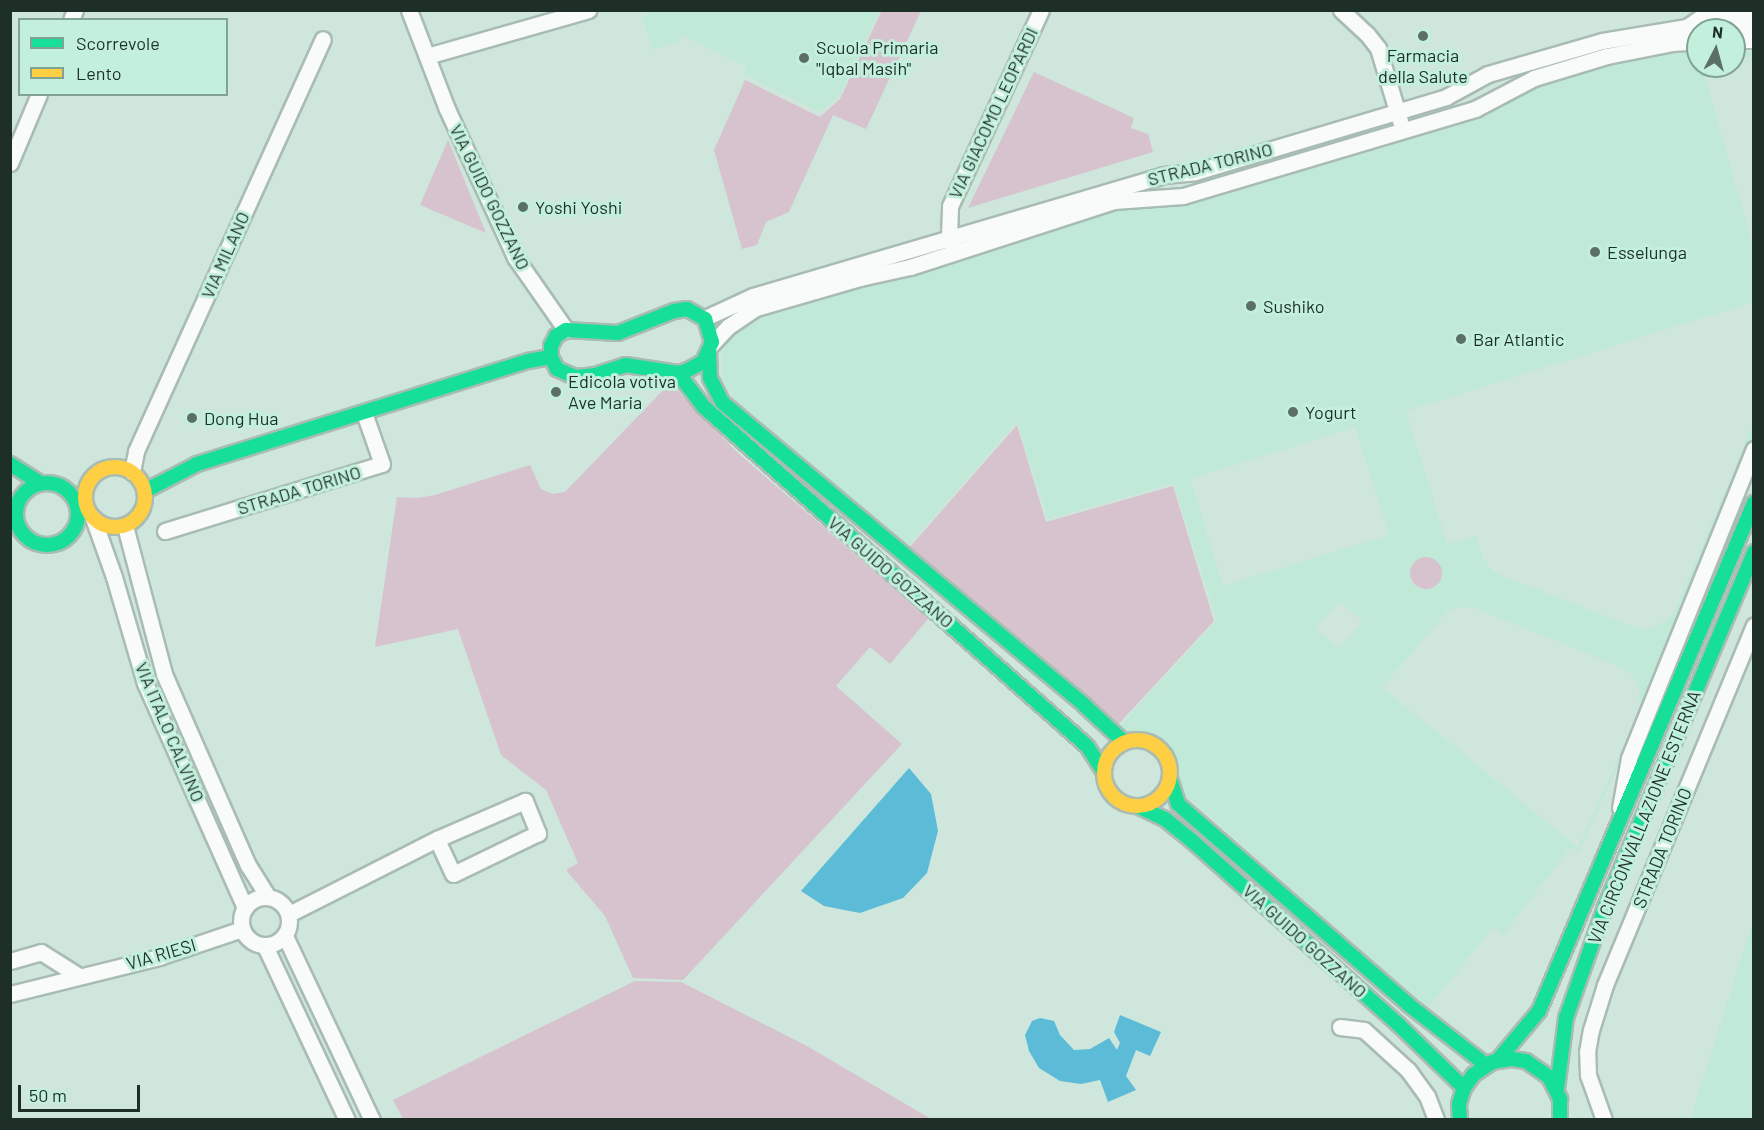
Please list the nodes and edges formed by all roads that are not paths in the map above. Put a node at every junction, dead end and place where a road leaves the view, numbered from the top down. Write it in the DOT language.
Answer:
graph roads {
  1 [pos="409,10"];
  2 [pos="589,10"];
  3 [pos="1041,10"];
  4 [pos="1341,10"];
  5 [pos="1754,12"];
  6 [pos="1700,18"];
  7 [pos="1686,27"];
  8 [pos="323,39"];
  9 [pos="1686,43"];
  10 [pos="427,56"];
  11 [pos="38,96"];
  12 [pos="1397,112"];
  13 [pos="1403,130"];
  14 [pos="10,163"];
  15 [pos="949,237"];
  16 [pos="955,253"];
  17 [pos="705,318"];
  18 [pos="566,330"];
  19 [pos="710,348"];
  20 [pos="551,357"];
  21 [pos="678,373"];
  22 [pos="364,413"];
  23 [pos="1754,449"];
  24 [pos="10,464"];
  25 [pos="132,472"];
  26 [pos="40,483"];
  27 [pos="86,490"];
  28 [pos="16,491"];
  29 [pos="145,491"];
  30 [pos="71,494"];
  31 [pos="1754,503"];
  32 [pos="93,518"];
  33 [pos="13,522"];
  34 [pos="77,522"];
  35 [pos="125,526"];
  36 [pos="165,531"];
  37 [pos="1754,552"];
  38 [pos="1754,626"];
  39 [pos="1124,742"];
  40 [pos="1104,772"];
  41 [pos="1170,779"];
  42 [pos="1137,806"];
  43 [pos="1618,829"];
  44 [pos="437,839"];
  45 [pos="268,897"];
  46 [pos="245,908"];
  47 [pos="289,914"];
  48 [pos="242,929"];
  49 [pos="285,936"];
  50 [pos="266,946"];
  51 [pos="10,961"];
  52 [pos="79,976"];
  53 [pos="10,994"];
  54 [pos="1340,1027"];
  55 [pos="1492,1062"];
  56 [pos="1464,1088"];
  57 [pos="1557,1089"];
  58 [pos="1563,1116"];
  59 [pos="347,1119"];
  60 [pos="372,1119"];
  61 [pos="1436,1119"];
  62 [pos="1460,1119"];
  63 [pos="1604,1119"];
  1 -- 10 [label="street, VIA GUIDO GOZZANO"];
  2 -- 10 [label="street"];
  3 -- 15 [label="street, VIA GIACOMO LEOPARDI"];
  4 -- 12 [label="street"];
  5 -- 6 [label="street"];
  7 -- 12 [label="street, STRADA TORINO"];
  8 -- 25 [label="street, VIA MILANO"];
  9 -- 13 [label="street, STRADA TORINO"];
  10 -- 18 [label="street, VIA GUIDO GOZZANO"];
  11 -- 14 [label="street"];
  12 -- 13 [label="street"];
  12 -- 15 [label="street, STRADA TORINO"];
  13 -- 16 [label="street, STRADA TORINO"];
  15 -- 16 [label="street, VIA GIACOMO LEOPARDI"];
  15 -- 17 [label="street, STRADA TORINO"];
  16 -- 19 [label="street, STRADA TORINO"];
  17 -- 18 [label="street"];
  17 -- 19 [label="street, VIA GUIDO GOZZANO"];
  18 -- 20 [label="street"];
  19 -- 21 [label="street"];
  19 -- 39 [label="street, VIA GUIDO GOZZANO"];
  20 -- 21 [label="street"];
  20 -- 22 [label="street"];
  21 -- 40 [label="street, VIA GUIDO GOZZANO"];
  22 -- 29 [label="street"];
  22 -- 36 [label="street, STRADA TORINO"];
  23 -- 43 [label="street, VIA CIRCONVALLAZIONE ESTERNA"];
  24 -- 26 [label="street"];
  25 -- 27 [label="street"];
  25 -- 29 [label="street"];
  26 -- 28 [label="street"];
  26 -- 30 [label="street"];
  27 -- 30 [label="street"];
  27 -- 32 [label="street"];
  28 -- 33 [label="street"];
  29 -- 35 [label="street"];
  30 -- 34 [label="street"];
  31 -- 43 [label="street, VIA CIRCONVALLAZIONE ESTERNA"];
  32 -- 34 [label="street"];
  32 -- 35 [label="street"];
  32 -- 46 [label="street, VIA ITALO CALVINO"];
  33 -- 34 [label="street"];
  35 -- 45 [label="street, VIA ITALO CALVINO"];
  37 -- 57 [label="street, VIA CIRCONVALLAZIONE ESTERNA"];
  38 -- 63 [label="street, STRADA TORINO"];
  39 -- 40 [label="street"];
  39 -- 41 [label="street"];
  40 -- 42 [label="street"];
  41 -- 42 [label="street"];
  41 -- 55 [label="street, VIA GUIDO GOZZANO"];
  42 -- 56 [label="street, VIA GUIDO GOZZANO"];
  43 -- 55 [label="street, VIA CIRCONVALLAZIONE ESTERNA"];
  44 -- 44 [label="street"];
  44 -- 47 [label="street"];
  45 -- 46 [label="street"];
  45 -- 47 [label="street, VIA ITALO CALVINO"];
  46 -- 48 [label="street"];
  47 -- 49 [label="street"];
  48 -- 50 [label="street"];
  48 -- 52 [label="street, VIA RIESI"];
  49 -- 50 [label="street"];
  49 -- 60 [label="street"];
  50 -- 59 [label="street"];
  51 -- 52 [label="street"];
  52 -- 53 [label="street, VIA RIESI"];
  54 -- 61 [label="street"];
  55 -- 56 [label="street, VIA CIRCONVALLAZIONE ESTERNA"];
  55 -- 57 [label="street"];
  56 -- 62 [label="street"];
  57 -- 58 [label="street, VIA CIRCONVALLAZIONE ESTERNA"];
}
